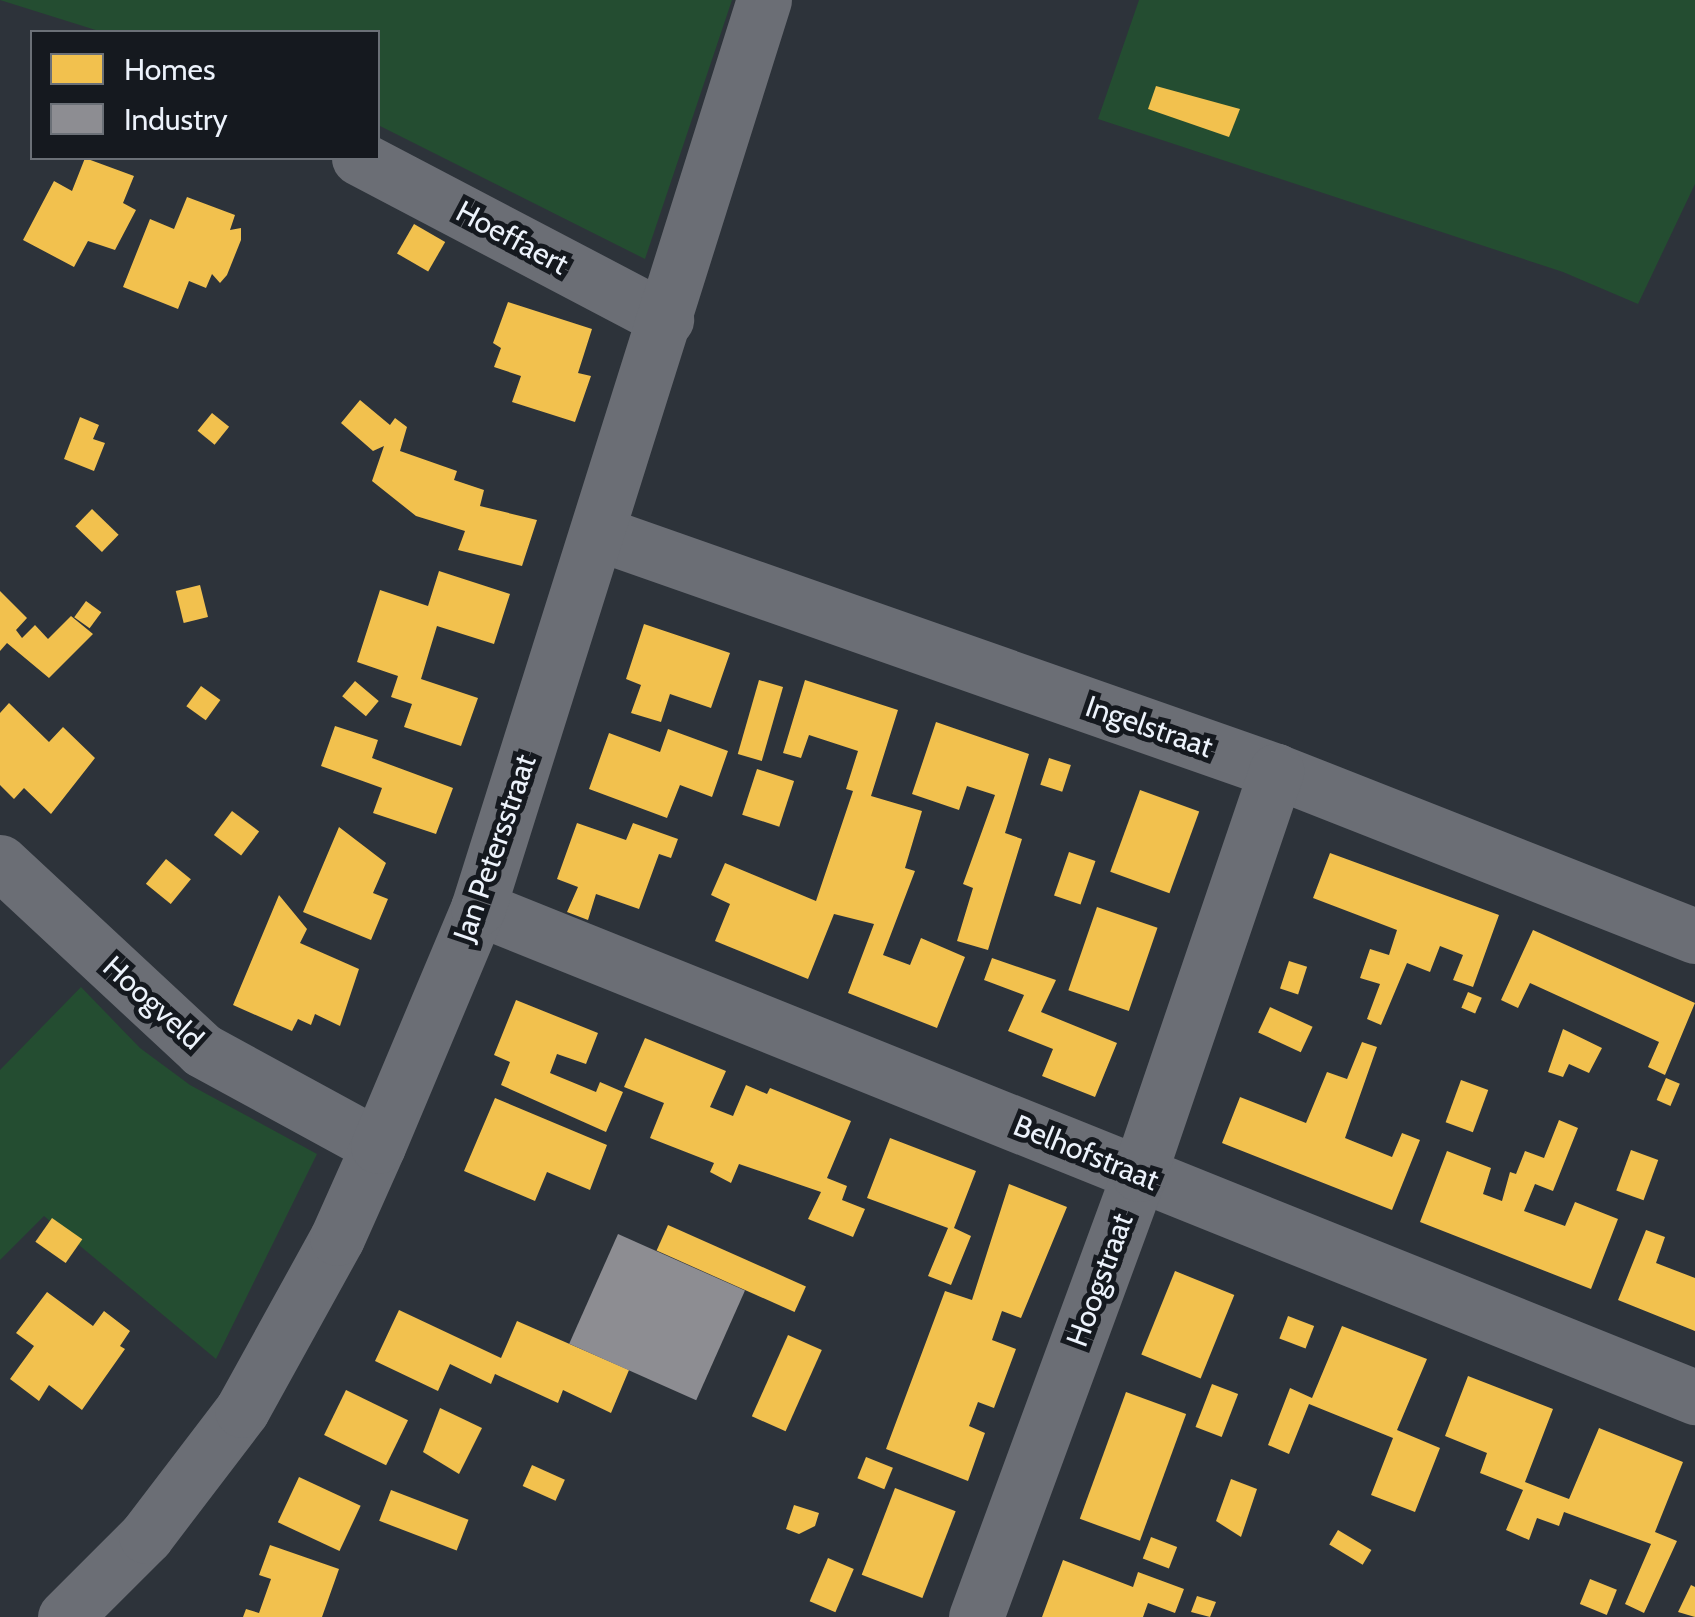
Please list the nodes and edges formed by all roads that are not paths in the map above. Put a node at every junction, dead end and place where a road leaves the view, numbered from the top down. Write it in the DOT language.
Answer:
graph roads {
  1 [pos="764,0"];
  2 [pos="363,160"];
  3 [pos="666,319"];
  4 [pos="598,532"];
  5 [pos="1276,772"];
  6 [pos="0,862"];
  7 [pos="478,908"];
  8 [pos="1695,936"];
  9 [pos="378,1146"];
  10 [pos="1139,1174"];
  11 [pos="1695,1398"];
  12 [pos="65,1617"];
  13 [pos="976,1617"];
  1 -- 3 [label="street, Jan Petersstraat"];
  2 -- 3 [label="street, Hoeffaert"];
  3 -- 4 [label="street, Jan Petersstraat"];
  4 -- 5 [label="street, Ingelstraat"];
  4 -- 7 [label="street, Jan Petersstraat"];
  5 -- 8 [label="street, Ingelstraat"];
  5 -- 10 [label="street, Hoogstraat"];
  6 -- 9 [label="street, Hoogveld"];
  7 -- 9 [label="street, Jan Petersstraat"];
  7 -- 10 [label="street, Belhofstraat"];
  9 -- 12 [label="street, Jan Petersstraat"];
  10 -- 11 [label="street, Belhofstraat"];
  10 -- 13 [label="street, Hoogstraat"];
}
